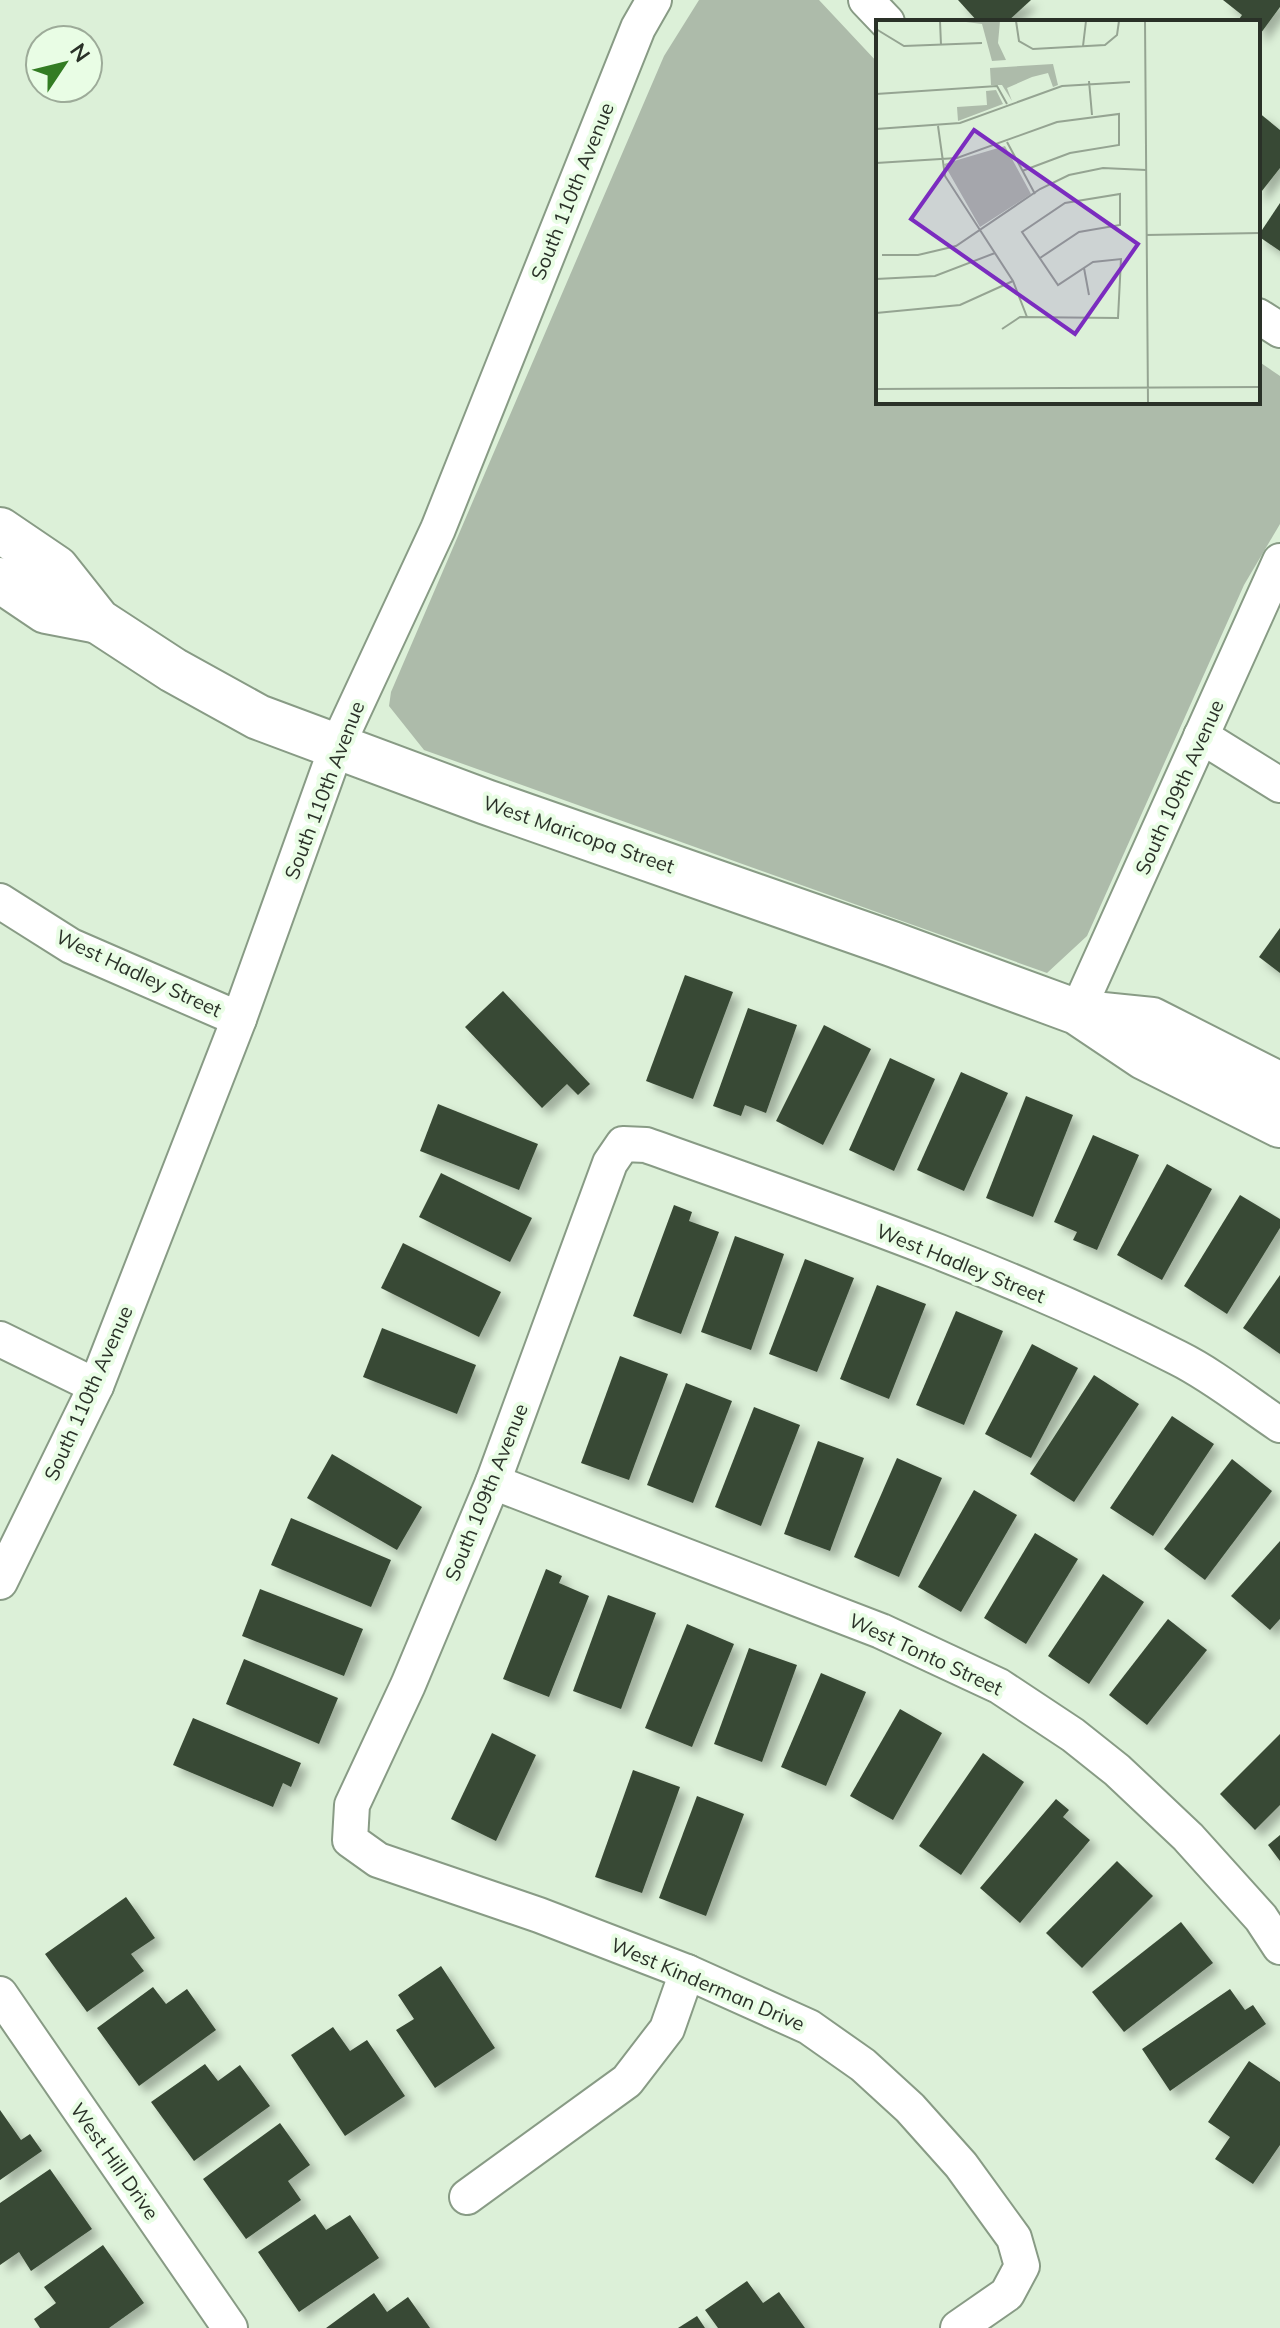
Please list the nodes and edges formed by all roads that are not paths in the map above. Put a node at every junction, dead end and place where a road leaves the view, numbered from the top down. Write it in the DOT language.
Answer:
graph roads {
  1 [pos="654,0"];
  2 [pos="866,0"];
  3 [pos="885,20"];
  4 [pos="1260,317"];
  5 [pos="1280,330"];
  6 [pos="0,530"];
  7 [pos="1280,561"];
  8 [pos="0,580"];
  9 [pos="98,621"];
  10 [pos="1201,736"];
  11 [pos="337,746"];
  12 [pos="1280,785"];
  13 [pos="0,901"];
  14 [pos="1077,1012"];
  15 [pos="239,1019"];
  16 [pos="1280,1085"];
  17 [pos="1280,1125"];
  18 [pos="623,1144"];
  19 [pos="0,1339"];
  20 [pos="96,1386"];
  21 [pos="1280,1425"];
  22 [pos="493,1482"];
  23 [pos="0,1582"];
  24 [pos="350,1840"];
  25 [pos="1280,1947"];
  26 [pos="687,1972"];
  27 [pos="0,1994"];
  28 [pos="467,2197"];
  29 [pos="230,2328"];
  30 [pos="958,2328"];
  1 -- 11 [label="street, South 110th Avenue"];
  2 -- 3 [label="street"];
  4 -- 5 [label="street"];
  6 -- 9 [label="street, West Maricopa Street"];
  7 -- 10 [label="street, South 109th Avenue"];
  8 -- 9 [label="street, West Maricopa Street"];
  9 -- 11 [label="street, West Maricopa Street"];
  10 -- 12 [label="street"];
  10 -- 14 [label="street, South 109th Avenue"];
  11 -- 14 [label="street, West Maricopa Street"];
  11 -- 15 [label="street, South 110th Avenue"];
  13 -- 15 [label="street, West Hadley Street"];
  14 -- 16 [label="street, West Maricopa Street"];
  14 -- 17 [label="street, West Maricopa Street"];
  15 -- 20 [label="street, South 110th Avenue"];
  18 -- 21 [label="street, West Hadley Street"];
  18 -- 22 [label="street, South 109th Avenue"];
  19 -- 20 [label="street"];
  20 -- 23 [label="street, South 110th Avenue"];
  22 -- 24 [label="street, South 109th Avenue"];
  22 -- 25 [label="street, West Tonto Street"];
  24 -- 26 [label="street, West Kinderman Drive"];
  26 -- 28 [label="street"];
  26 -- 30 [label="street, West Kinderman Drive"];
  27 -- 29 [label="street, West Hill Drive"];
}
